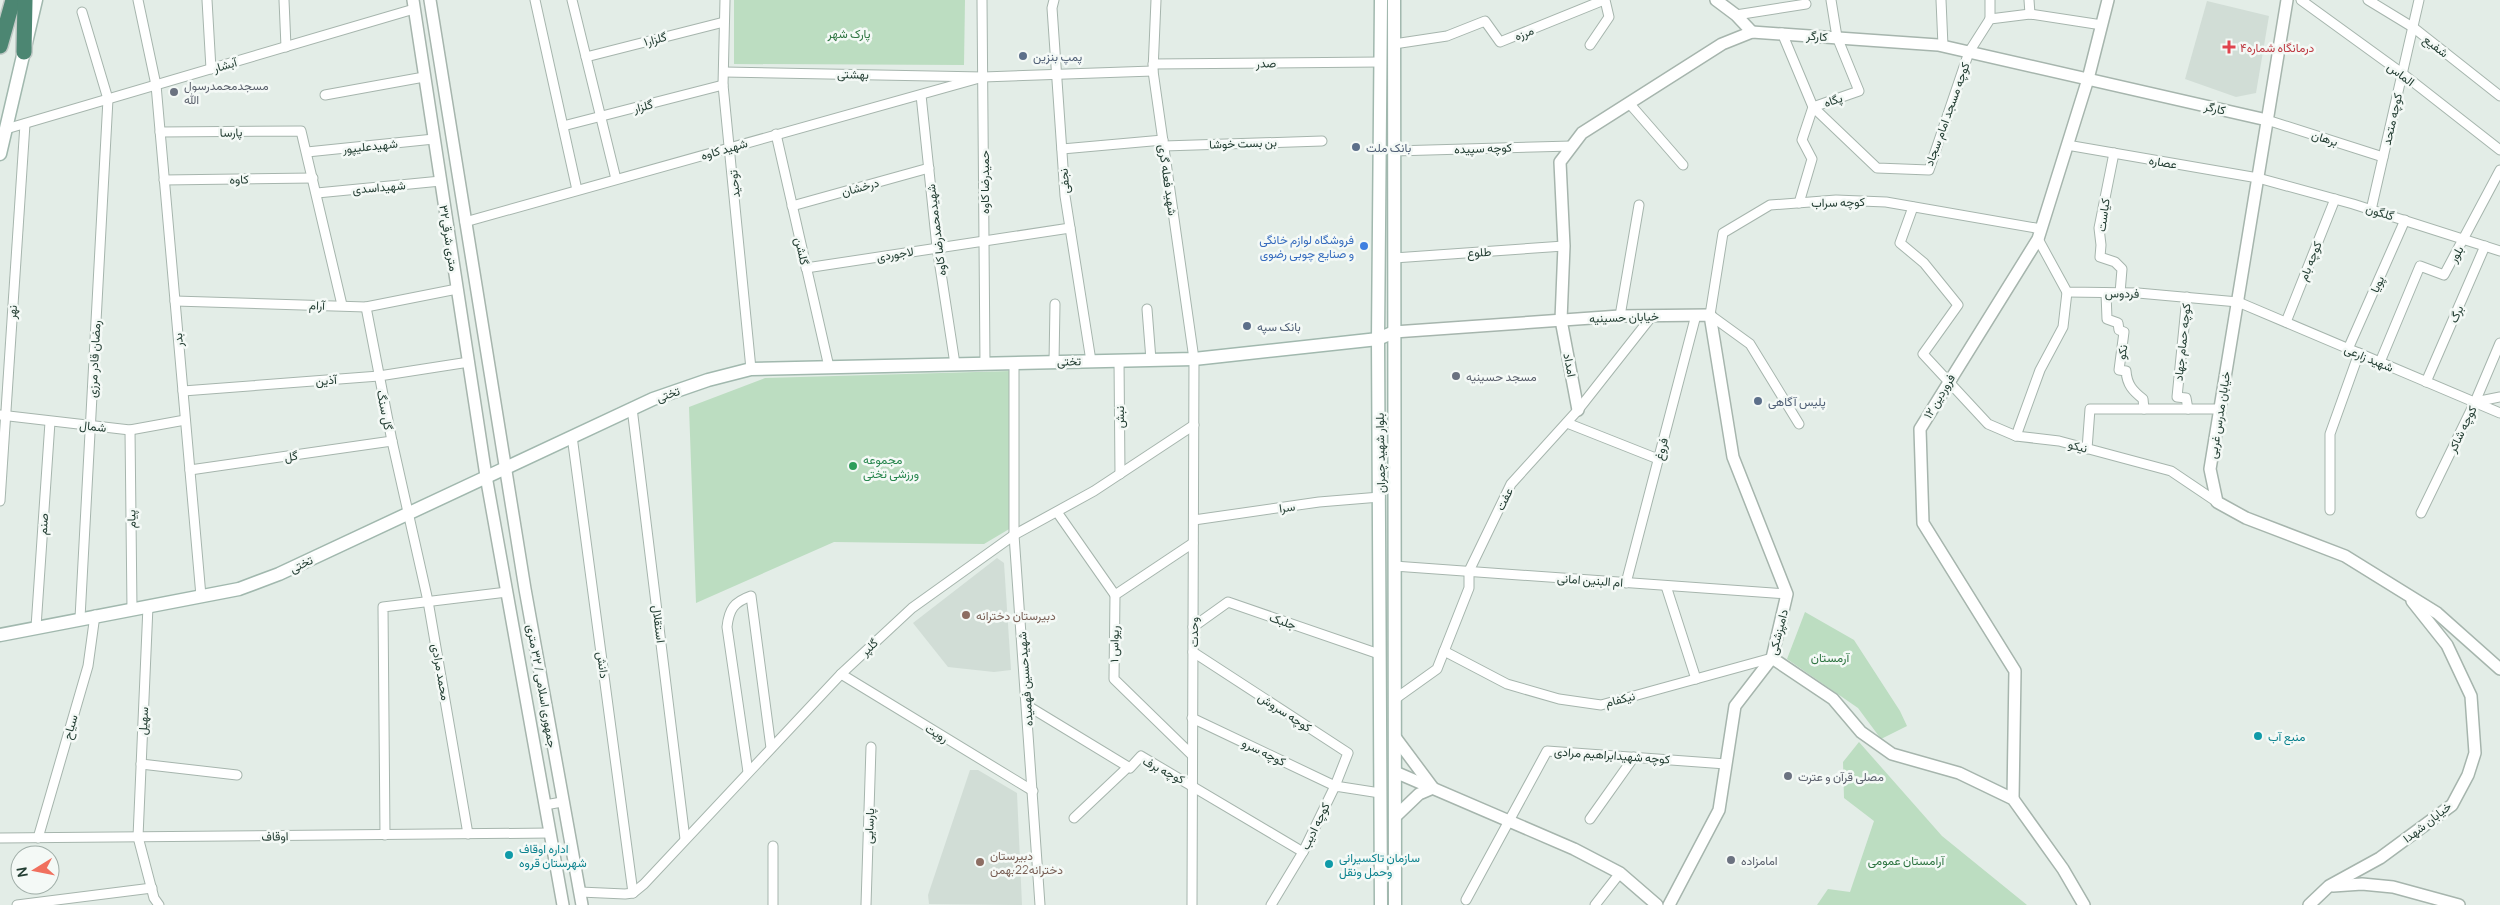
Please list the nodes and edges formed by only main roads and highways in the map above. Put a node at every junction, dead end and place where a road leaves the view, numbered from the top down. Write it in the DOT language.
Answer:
graph roads {
  1 [pos="13,0"];
  2 [pos="25,0"];
  3 [pos="36,0"];
  4 [pos="1381,0"];
  5 [pos="1394,0"];
  6 [pos="0,46"];
  7 [pos="24,52"];
  8 [pos="0,154"];
  9 [pos="1394,332"];
  10 [pos="1378,339"];
  11 [pos="1379,565"];
  12 [pos="1394,566"];
  13 [pos="0,635"];
  14 [pos="1381,905"];
  15 [pos="1395,905"];
  1 -- 6 [label="highway"];
  2 -- 7 [label="highway"];
  3 -- 7 [label="main road"];
  4 -- 10 [label="main road, بلوار شهید چمران"];
  5 -- 9 [label="main road, بلوار شهید چمران"];
  7 -- 8 [label="main road"];
  9 -- 10 [label="main road, تختی"];
  9 -- 12 [label="main road, بلوار شهید چمران"];
  10 -- 11 [label="main road, بلوار شهید چمران"];
  10 -- 13 [label="main road, تختی"];
  11 -- 12 [label="main road"];
  11 -- 14 [label="main road, بلوار شهید چمران"];
  12 -- 15 [label="main road, بلوار شهید چمران"];
}
